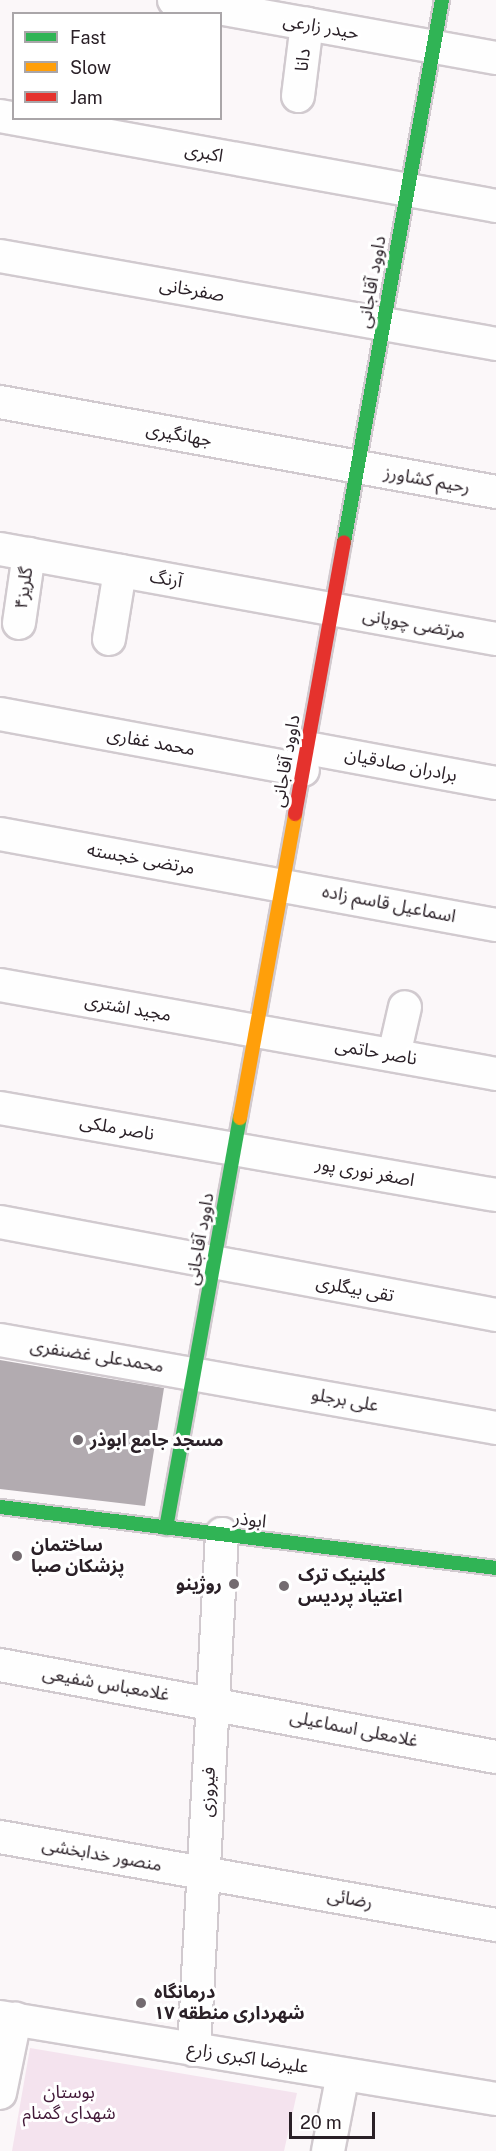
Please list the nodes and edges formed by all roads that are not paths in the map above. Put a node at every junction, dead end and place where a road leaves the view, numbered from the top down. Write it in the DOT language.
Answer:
graph roads {
  1 [pos="174,0"];
  2 [pos="442,0"];
  3 [pos="307,24"];
  4 [pos="433,47"];
  5 [pos="496,58"];
  6 [pos="298,96"];
  7 [pos="22,120"];
  8 [pos="407,190"];
  9 [pos="496,206"];
  10 [pos="0,256"];
  11 [pos="383,324"];
  12 [pos="496,344"];
  13 [pos="0,402"];
  14 [pos="357,467"];
  15 [pos="496,492"];
  16 [pos="14,552"];
  17 [pos="120,571"];
  18 [pos="332,609"];
  19 [pos="19,623"];
  20 [pos="109,639"];
  21 [pos="496,639"];
  22 [pos="0,714"];
  23 [pos="305,759"];
  24 [pos="496,783"];
  25 [pos="0,834"];
  26 [pos="282,884"];
  27 [pos="496,925"];
  28 [pos="0,986"];
  29 [pos="405,1007"];
  30 [pos="256,1030"];
  31 [pos="394,1055"];
  32 [pos="496,1074"];
  33 [pos="0,1108"];
  34 [pos="235,1149"];
  35 [pos="496,1195"];
  36 [pos="0,1222"];
  37 [pos="214,1263"];
  38 [pos="496,1315"];
  39 [pos="0,1340"];
  40 [pos="194,1372"];
  41 [pos="496,1428"];
  42 [pos="0,1507"];
  43 [pos="166,1528"];
  44 [pos="222,1534"];
  45 [pos="496,1568"];
  46 [pos="0,1665"];
  47 [pos="213,1702"];
  48 [pos="496,1757"];
  49 [pos="0,1838"];
  50 [pos="204,1872"];
  51 [pos="496,1925"];
  52 [pos="7,2018"];
  53 [pos="194,2049"];
  54 [pos="343,2074"];
  55 [pos="0,2093"];
  56 [pos="496,2099"];
  57 [pos="328,2151"];
  1 -- 3 [label="street, حیدر زارعی"];
  2 -- 4 [label="street, داوود آقاجانی"];
  3 -- 4 [label="street, حیدر زارعی"];
  3 -- 6 [label="street, دانا"];
  4 -- 5 [label="street, حیدر زارعی"];
  4 -- 8 [label="street, داوود آقاجانی"];
  7 -- 8 [label="street, اکبری"];
  8 -- 9 [label="street, اکبری"];
  8 -- 11 [label="street, داوود آقاجانی"];
  10 -- 11 [label="street, صفرخانی"];
  11 -- 12 [label="street, صفرخانی"];
  11 -- 14 [label="street, داوود آقاجانی"];
  13 -- 14 [label="street, جهانگیری"];
  14 -- 15 [label="street, رحیم کشاورز"];
  14 -- 18 [label="street, داوود آقاجانی"];
  16 -- 17 [label="street, آرنگ"];
  16 -- 19 [label="street, گلریز۴"];
  17 -- 18 [label="street, آرنگ"];
  17 -- 20 [label="street"];
  18 -- 21 [label="street, مرتضی چوپانی"];
  18 -- 23 [label="street, داوود آقاجانی"];
  22 -- 23 [label="street, محمد غفاری"];
  23 -- 24 [label="street, برادران صادقیان"];
  23 -- 26 [label="street, داوود آقاجانی"];
  25 -- 26 [label="street, مرتضی خجسته"];
  26 -- 27 [label="street, اسماعیل قاسم زاده"];
  26 -- 30 [label="street, داوود آقاجانی"];
  28 -- 30 [label="street, مجید اشتری"];
  29 -- 31 [label="street"];
  30 -- 31 [label="street, ناصر حاتمی"];
  30 -- 34 [label="street, داوود آقاجانی"];
  31 -- 32 [label="street, ناصر حاتمی"];
  33 -- 34 [label="street, ناصر ملکی"];
  34 -- 35 [label="street, اصغر نوری پور"];
  34 -- 37 [label="street, داوود آقاجانی"];
  36 -- 37 [label="street, تقی بیگلری"];
  37 -- 38 [label="street, تقی بیگلری"];
  37 -- 40 [label="street, داوود آقاجانی"];
  39 -- 40 [label="street, محمدعلی غضنفری"];
  40 -- 41 [label="street, علی برجلو"];
  40 -- 43 [label="street, داوود آقاجانی"];
  42 -- 43 [label="street, ابوذر"];
  43 -- 44 [label="street, ابوذر"];
  44 -- 45 [label="street, ابوذر"];
  44 -- 47 [label="street, فیروزی"];
  46 -- 47 [label="street, غلامعباس شفیعی"];
  47 -- 48 [label="street, غلامعلی اسماعیلی"];
  47 -- 50 [label="street, فیروزی"];
  49 -- 50 [label="street, منصور خدابخشی"];
  50 -- 51 [label="street, رضائی"];
  50 -- 53 [label="street, فیروزی"];
  52 -- 53 [label="street, علیرضا اکبری زارع"];
  52 -- 55 [label="street"];
  53 -- 54 [label="street, علیرضا اکبری زارع"];
  54 -- 56 [label="street, علیرضا اکبری زارع"];
  54 -- 57 [label="street"];
}
